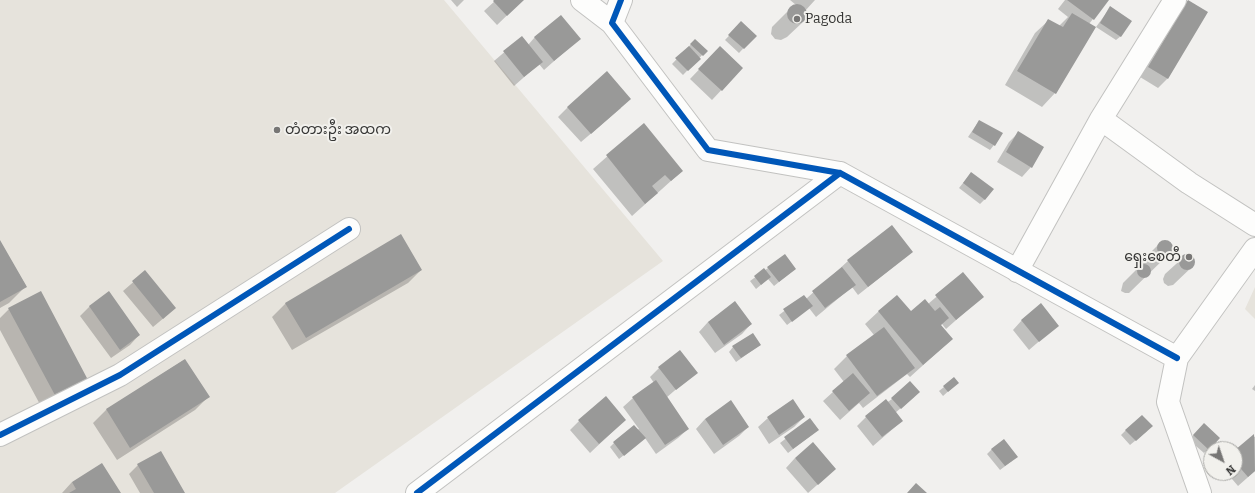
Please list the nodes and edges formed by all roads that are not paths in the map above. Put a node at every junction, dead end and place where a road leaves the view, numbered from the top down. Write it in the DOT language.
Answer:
graph roads {
  1 [pos="582,0"];
  2 [pos="621,0"];
  3 [pos="1175,0"];
  4 [pos="612,23"];
  5 [pos="1101,119"];
  6 [pos="840,173"];
  7 [pos="1255,225"];
  8 [pos="350,229"];
  9 [pos="1255,249"];
  10 [pos="1016,271"];
  11 [pos="1177,358"];
  12 [pos="0,435"];
  13 [pos="417,493"];
  14 [pos="1200,493"];
  1 -- 4 [label="street"];
  2 -- 4 [label="street"];
  3 -- 5 [label="street"];
  4 -- 6 [label="street"];
  5 -- 7 [label="street"];
  5 -- 10 [label="street"];
  6 -- 10 [label="street"];
  6 -- 13 [label="street"];
  8 -- 12 [label="street"];
  9 -- 11 [label="street"];
  10 -- 11 [label="street"];
  11 -- 14 [label="street"];
}
